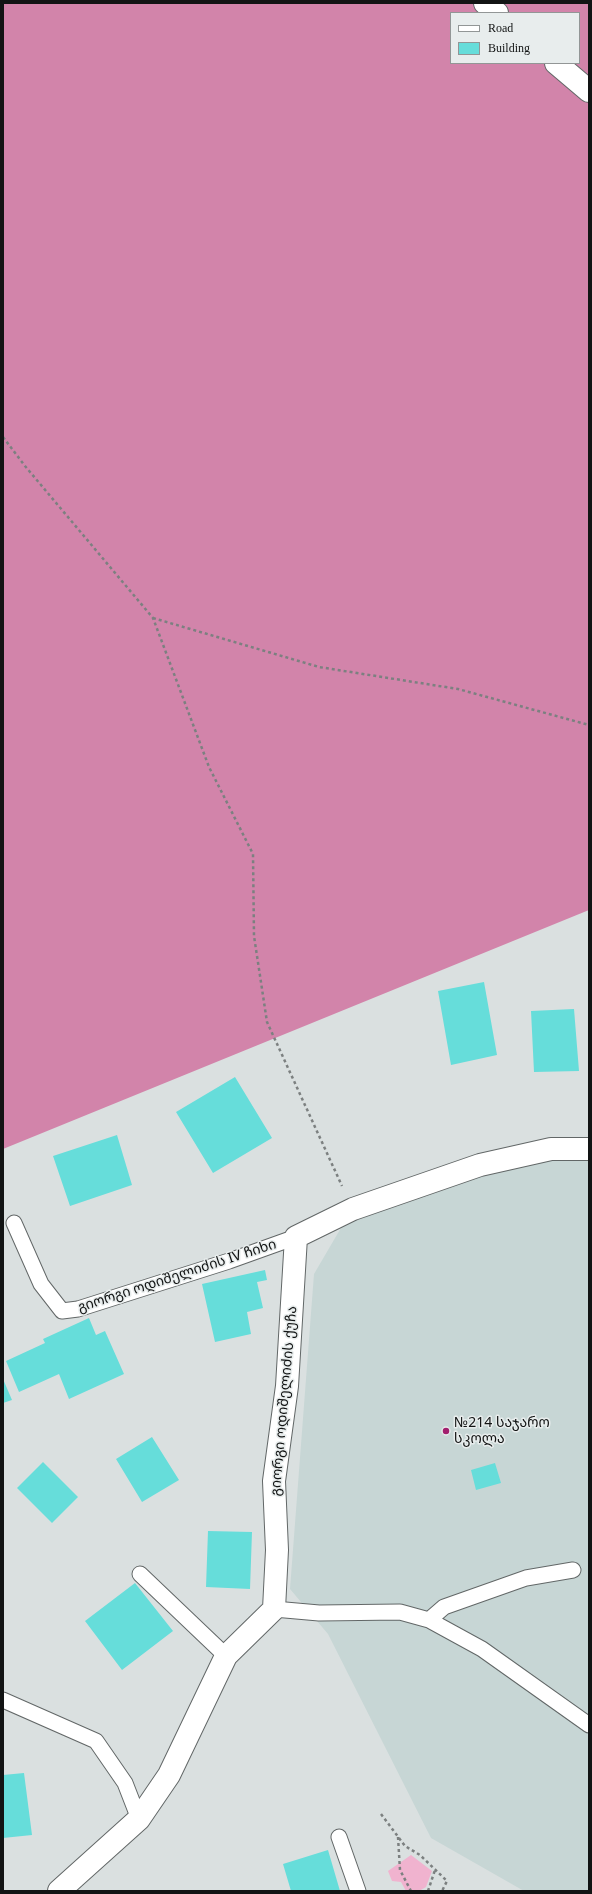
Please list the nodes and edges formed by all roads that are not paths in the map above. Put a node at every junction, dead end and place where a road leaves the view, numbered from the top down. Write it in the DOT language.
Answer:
graph roads {
  1 [pos="485,3"];
  2 [pos="496,12"];
  3 [pos="557,64"];
  4 [pos="589,91"];
  5 [pos="589,1149"];
  6 [pos="14,1223"];
  7 [pos="296,1237"];
  8 [pos="573,1570"];
  9 [pos="140,1574"];
  10 [pos="274,1609"];
  11 [pos="429,1620"];
  12 [pos="226,1656"];
  13 [pos="3,1700"];
  14 [pos="589,1725"];
  15 [pos="139,1819"];
  16 [pos="339,1837"];
  17 [pos="59,1891"];
  18 [pos="358,1891"];
  1 -- 2 [label="street"];
  3 -- 4 [label="street"];
  5 -- 7 [label="street"];
  6 -- 7 [label="lane, გიორგი ოდიშელიძის IV ჩიხი"];
  7 -- 10 [label="street, გიორგი ოდიშელიძის ქუჩა"];
  8 -- 11 [label="lane"];
  9 -- 12 [label="lane"];
  10 -- 11 [label="lane"];
  10 -- 12 [label="street"];
  11 -- 14 [label="lane"];
  12 -- 15 [label="street"];
  13 -- 15 [label="lane"];
  15 -- 17 [label="street"];
  16 -- 18 [label="lane"];
}
